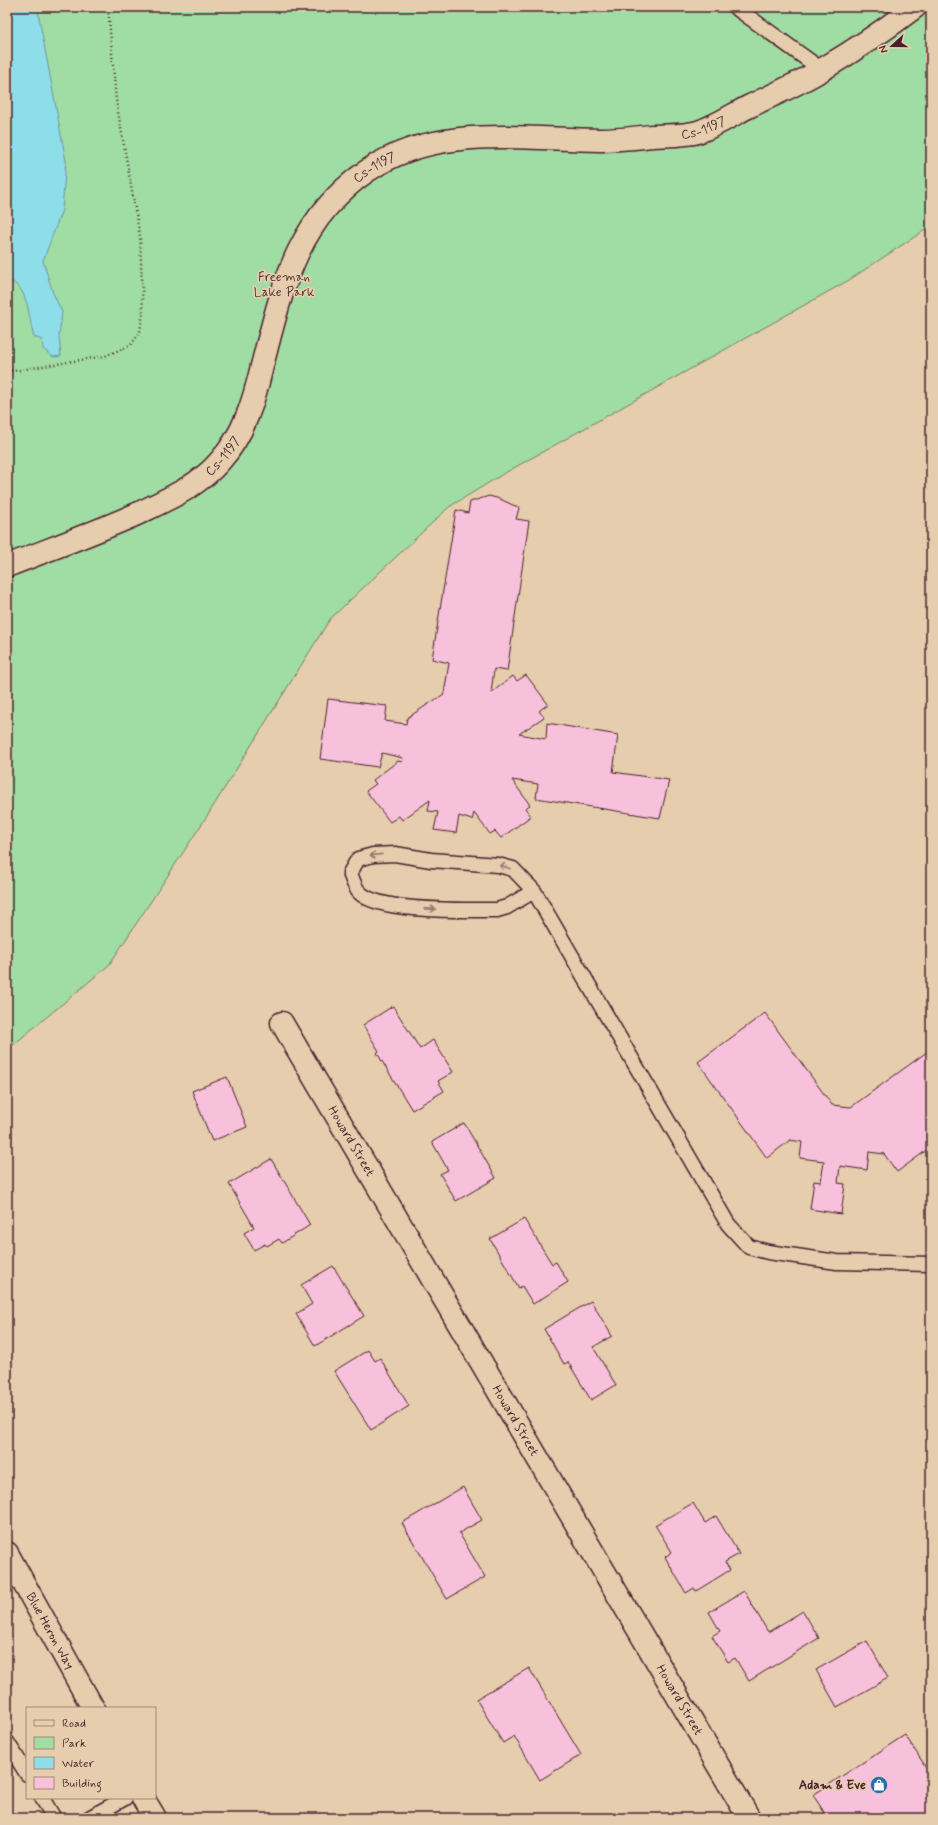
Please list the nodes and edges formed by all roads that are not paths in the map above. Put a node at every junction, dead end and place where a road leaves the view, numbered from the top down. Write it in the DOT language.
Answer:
graph roads {
  1 [pos="734,7"];
  2 [pos="915,7"];
  3 [pos="822,70"];
  4 [pos="7,566"];
  5 [pos="534,891"];
  6 [pos="282,1023"];
  7 [pos="931,1264"];
  8 [pos="7,1553"];
  9 [pos="92,1707"];
  10 [pos="7,1742"];
  11 [pos="26,1772"];
  12 [pos="43,1799"];
  13 [pos="123,1799"];
  14 [pos="144,1799"];
  15 [pos="54,1818"];
  16 [pos="89,1818"];
  17 [pos="154,1818"];
  18 [pos="749,1818"];
  1 -- 3 [label="lane"];
  2 -- 3 [label="street, Cs-1197"];
  3 -- 4 [label="street, Cs-1197"];
  5 -- 5 [label="lane, one-way"];
  5 -- 7 [label="lane"];
  6 -- 18 [label="street, Howard Street"];
  8 -- 9 [label="street, Blue Heron Way"];
  10 -- 11 [label="lane"];
  12 -- 15 [label="lane"];
  13 -- 16 [label="lane"];
  14 -- 17 [label="street"];
}
